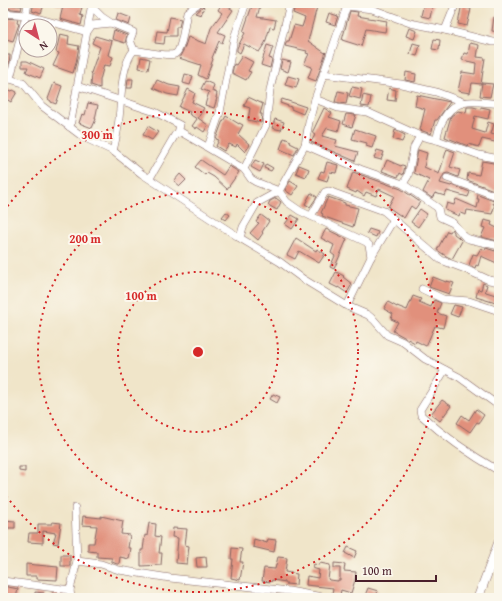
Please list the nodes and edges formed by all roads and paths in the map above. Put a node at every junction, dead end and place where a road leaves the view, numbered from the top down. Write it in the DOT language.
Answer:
graph roads {
  1 [pos="28,3"];
  2 [pos="199,3"];
  3 [pos="246,3"];
  4 [pos="290,3"];
  5 [pos="339,3"];
  6 [pos="456,3"];
  7 [pos="91,4"];
  8 [pos="347,6"];
  9 [pos="3,13"];
  10 [pos="26,15"];
  11 [pos="112,23"];
  12 [pos="445,30"];
  13 [pos="87,32"];
  14 [pos="499,42"];
  15 [pos="134,50"];
  16 [pos="324,74"];
  17 [pos="7,78"];
  18 [pos="77,86"];
  19 [pos="315,99"];
  20 [pos="120,101"];
  21 [pos="463,102"];
  22 [pos="499,104"];
  23 [pos="70,127"];
  24 [pos="178,133"];
  25 [pos="420,136"];
  26 [pos="437,140"];
  27 [pos="305,145"];
  28 [pos="208,147"];
  29 [pos="113,151"];
  30 [pos="499,159"];
  31 [pos="244,169"];
  32 [pos="150,178"];
  33 [pos="447,178"];
  34 [pos="403,184"];
  35 [pos="279,191"];
  36 [pos="499,197"];
  37 [pos="311,216"];
  38 [pos="394,219"];
  39 [pos="240,238"];
  40 [pos="499,246"];
  41 [pos="371,257"];
  42 [pos="499,282"];
  43 [pos="422,289"];
  44 [pos="347,306"];
  45 [pos="499,311"];
  46 [pos="445,370"];
  47 [pos="499,406"];
  48 [pos="499,471"];
  49 [pos="75,508"];
  50 [pos="499,542"];
  51 [pos="77,561"];
  52 [pos="3,580"];
  53 [pos="70,590"];
  54 [pos="71,598"];
  55 [pos="328,598"];
  56 [pos="478,598"];
  1 -- 10 [label="street"];
  2 -- 15 [label="street"];
  3 -- 28 [label="street"];
  4 -- 31 [label="street"];
  5 -- 8 [label="street"];
  6 -- 12 [label="street"];
  7 -- 11 [label="street"];
  7 -- 13 [label="street"];
  8 -- 12 [label="street"];
  8 -- 16 [label="street"];
  9 -- 10 [label="street"];
  10 -- 13 [label="street"];
  10 -- 17 [label="street"];
  11 -- 13 [label="street"];
  11 -- 15 [label="street"];
  12 -- 14 [label="street"];
  13 -- 18 [label="street"];
  15 -- 20 [label="street"];
  16 -- 19 [label="street"];
  16 -- 21 [label="street"];
  17 -- 23 [label="street"];
  18 -- 20 [label="street"];
  18 -- 23 [label="street"];
  19 -- 25 [label="street"];
  19 -- 27 [label="street"];
  20 -- 24 [label="street"];
  20 -- 29 [label="street"];
  21 -- 22 [label="street"];
  21 -- 26 [label="street"];
  23 -- 29 [label="street"];
  24 -- 28 [label="street"];
  24 -- 32 [label="street"];
  25 -- 26 [label="street"];
  25 -- 34 [label="street"];
  26 -- 30 [label="street"];
  27 -- 34 [label="street"];
  27 -- 35 [label="street"];
  28 -- 31 [label="street"];
  29 -- 32 [label="street"];
  31 -- 35 [label="street"];
  32 -- 39 [label="street"];
  33 -- 36 [label="street"];
  34 -- 40 [label="street"];
  35 -- 37 [label="street"];
  35 -- 39 [label="street"];
  37 -- 38 [label="street"];
  37 -- 41 [label="street"];
  38 -- 41 [label="street"];
  38 -- 42 [label="street"];
  39 -- 44 [label="street"];
  41 -- 44 [label="street"];
  43 -- 45 [label="street"];
  44 -- 46 [label="street"];
  46 -- 47 [label="street"];
  46 -- 48 [label="street"];
  49 -- 51 [label="street"];
  50 -- 56 [label="main road"];
  51 -- 53 [label="street"];
  51 -- 55 [label="street"];
  52 -- 53 [label="street"];
  53 -- 54 [label="street"];
}
